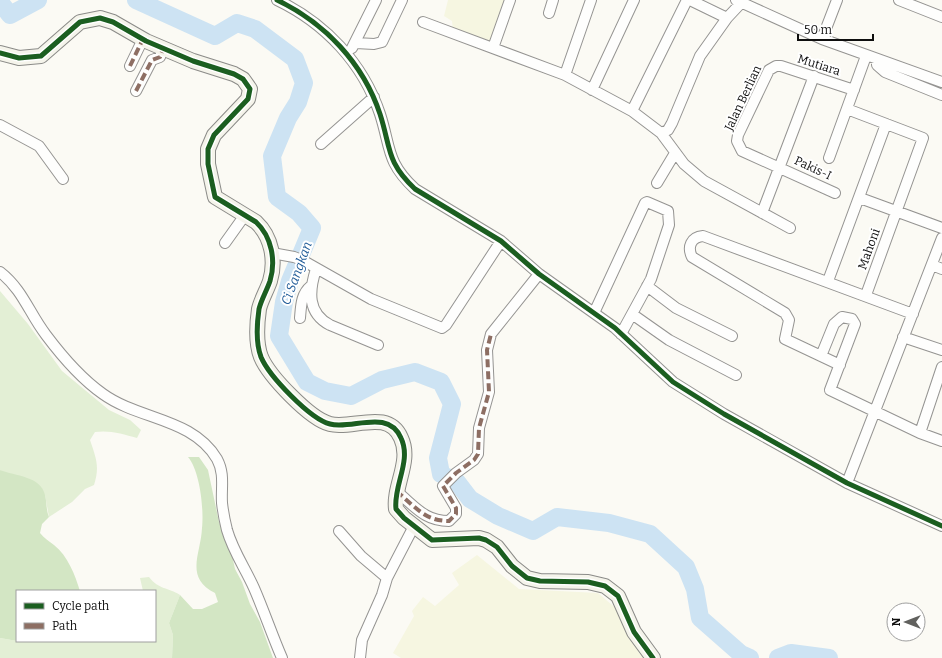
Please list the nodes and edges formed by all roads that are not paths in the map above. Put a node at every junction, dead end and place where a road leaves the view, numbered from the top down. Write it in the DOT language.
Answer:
graph roads {
  1 [pos="277,0"];
  2 [pos="376,0"];
  3 [pos="402,0"];
  4 [pos="510,0"];
  5 [pos="553,0"];
  6 [pos="591,0"];
  7 [pos="634,0"];
  8 [pos="688,0"];
  9 [pos="837,0"];
  10 [pos="899,0"];
  11 [pos="739,1"];
  12 [pos="549,13"];
  13 [pos="942,17"];
  14 [pos="727,18"];
  15 [pos="423,22"];
  16 [pos="822,39"];
  17 [pos="140,43"];
  18 [pos="356,43"];
  19 [pos="493,48"];
  20 [pos="0,53"];
  21 [pos="162,53"];
  22 [pos="348,54"];
  23 [pos="866,56"];
  24 [pos="877,59"];
  25 [pos="130,66"];
  26 [pos="776,66"];
  27 [pos="565,75"];
  28 [pos="814,76"];
  29 [pos="942,82"];
  30 [pos="592,90"];
  31 [pos="854,90"];
  32 [pos="136,91"];
  33 [pos="942,94"];
  34 [pos="374,97"];
  35 [pos="847,109"];
  36 [pos="632,111"];
  37 [pos="886,124"];
  38 [pos="0,125"];
  39 [pos="661,133"];
  40 [pos="321,144"];
  41 [pos="675,153"];
  42 [pos="829,158"];
  43 [pos="779,167"];
  44 [pos="63,179"];
  45 [pos="657,183"];
  46 [pos="835,193"];
  47 [pos="860,198"];
  48 [pos="897,211"];
  49 [pos="762,213"];
  50 [pos="241,221"];
  51 [pos="790,228"];
  52 [pos="942,228"];
  53 [pos="942,238"];
  54 [pos="502,241"];
  55 [pos="225,243"];
  56 [pos="272,253"];
  57 [pos="932,265"];
  58 [pos="316,269"];
  59 [pos="942,269"];
  60 [pos="0,272"];
  61 [pos="539,274"];
  62 [pos="828,281"];
  63 [pos="311,286"];
  64 [pos="647,286"];
  65 [pos="866,295"];
  66 [pos="594,313"];
  67 [pos="632,314"];
  68 [pos="913,314"];
  69 [pos="300,318"];
  70 [pos="621,334"];
  71 [pos="732,336"];
  72 [pos="903,337"];
  73 [pos="378,345"];
  74 [pos="942,350"];
  75 [pos="821,356"];
  76 [pos="840,365"];
  77 [pos="942,367"];
  78 [pos="736,375"];
  79 [pos="939,390"];
  80 [pos="874,410"];
  81 [pos="920,433"];
  82 [pos="942,441"];
  83 [pos="847,483"];
  84 [pos="396,491"];
  85 [pos="942,526"];
  86 [pos="339,531"];
  87 [pos="410,534"];
  88 [pos="387,578"];
  89 [pos="282,658"];
  90 [pos="360,658"];
  91 [pos="653,658"];
  1 -- 22 [label="street"];
  2 -- 18 [label="street"];
  3 -- 18 [label="street"];
  4 -- 19 [label="street"];
  5 -- 12 [label="street"];
  6 -- 27 [label="street"];
  7 -- 30 [label="street"];
  8 -- 14 [label="street"];
  8 -- 36 [label="street"];
  9 -- 16 [label="street"];
  10 -- 13 [label="street"];
  11 -- 14 [label="street"];
  11 -- 16 [label="street"];
  14 -- 39 [label="street"];
  15 -- 19 [label="street"];
  16 -- 23 [label="street"];
  17 -- 20 [label="street"];
  17 -- 21 [label="street"];
  17 -- 25 [label="street"];
  18 -- 22 [label="street"];
  19 -- 27 [label="street"];
  21 -- 32 [label="street"];
  21 -- 50 [label="street"];
  22 -- 34 [label="street"];
  23 -- 24 [label="street"];
  23 -- 31 [label="street"];
  24 -- 29 [label="street"];
  24 -- 33 [label="street"];
  26 -- 28 [label="street, Mutiara"];
  26 -- 43 [label="street, Jalan Berlian"];
  27 -- 30 [label="street"];
  28 -- 31 [label="street, Mutiara"];
  28 -- 43 [label="street"];
  30 -- 36 [label="street"];
  31 -- 35 [label="street"];
  34 -- 40 [label="street"];
  34 -- 54 [label="street"];
  35 -- 37 [label="street"];
  35 -- 42 [label="street"];
  36 -- 39 [label="street"];
  37 -- 47 [label="street"];
  37 -- 48 [label="street, Mahoni"];
  38 -- 44 [label="street"];
  39 -- 41 [label="street"];
  41 -- 45 [label="street"];
  41 -- 49 [label="street"];
  43 -- 46 [label="street, Pakis-I"];
  43 -- 49 [label="street"];
  47 -- 48 [label="street"];
  47 -- 62 [label="street"];
  48 -- 52 [label="street"];
  48 -- 65 [label="street, Mahoni"];
  49 -- 51 [label="street"];
  50 -- 55 [label="street"];
  50 -- 56 [label="street"];
  53 -- 57 [label="street"];
  54 -- 58 [label="street"];
  54 -- 61 [label="street"];
  56 -- 58 [label="street"];
  56 -- 84 [label="street"];
  57 -- 59 [label="street"];
  57 -- 68 [label="street"];
  58 -- 63 [label="street"];
  60 -- 89 [label="street"];
  61 -- 66 [label="street"];
  61 -- 84 [label="street"];
  62 -- 65 [label="street"];
  62 -- 75 [label="street"];
  63 -- 69 [label="street"];
  63 -- 73 [label="street"];
  64 -- 66 [label="street"];
  64 -- 67 [label="street"];
  64 -- 71 [label="street"];
  65 -- 68 [label="street"];
  66 -- 70 [label="street"];
  67 -- 70 [label="street"];
  67 -- 78 [label="street"];
  68 -- 72 [label="street"];
  70 -- 83 [label="street"];
  72 -- 74 [label="street"];
  72 -- 80 [label="street"];
  75 -- 76 [label="street"];
  75 -- 76 [label="street"];
  76 -- 80 [label="street"];
  77 -- 79 [label="street"];
  79 -- 81 [label="street"];
  80 -- 81 [label="street"];
  80 -- 83 [label="street"];
  81 -- 82 [label="street"];
  83 -- 85 [label="street"];
  84 -- 87 [label="street"];
  86 -- 88 [label="street"];
  87 -- 88 [label="street"];
  87 -- 91 [label="street"];
  88 -- 90 [label="street"];
}
